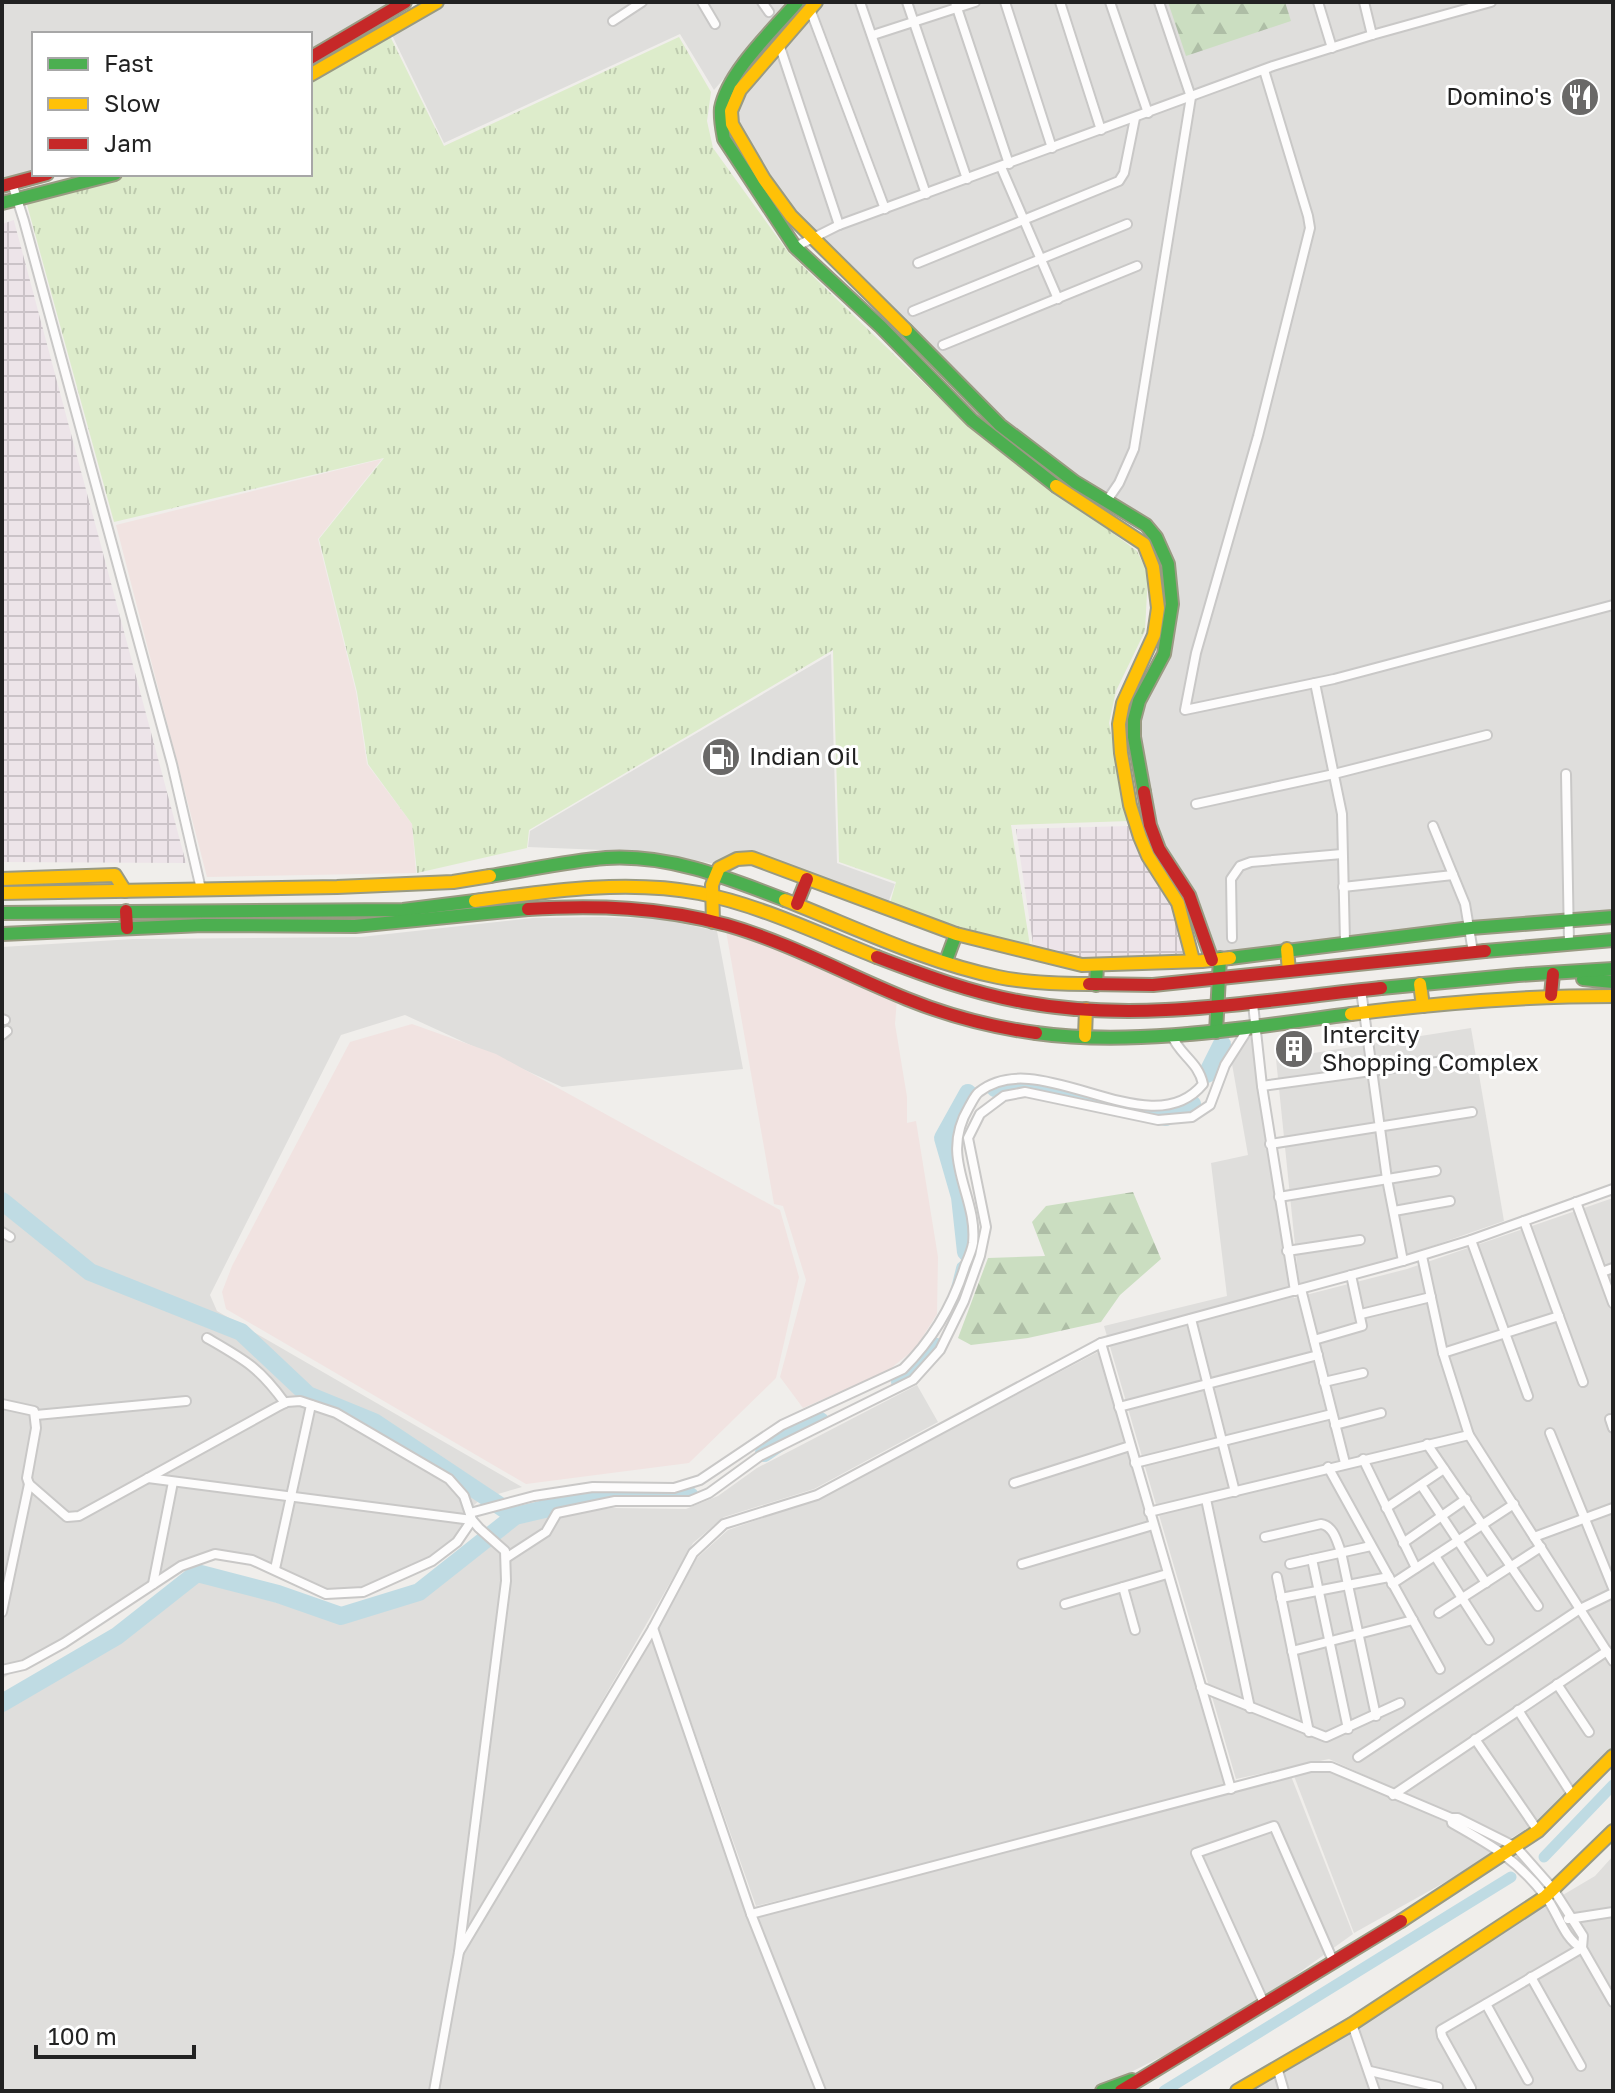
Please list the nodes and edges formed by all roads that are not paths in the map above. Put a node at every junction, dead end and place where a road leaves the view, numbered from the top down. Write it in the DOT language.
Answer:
graph roads {
  1 [pos="405,2"];
  2 [pos="437,2"];
  3 [pos="642,2"];
  4 [pos="762,2"];
  5 [pos="797,2"];
  6 [pos="860,2"];
  7 [pos="907,2"];
  8 [pos="975,2"];
  9 [pos="1005,2"];
  10 [pos="1060,2"];
  11 [pos="1110,2"];
  12 [pos="1159,2"];
  13 [pos="1318,2"];
  14 [pos="1364,2"];
  15 [pos="1491,2"];
  16 [pos="706,3"];
  17 [pos="956,5"];
  18 [pos="813,6"];
  19 [pos="769,12"];
  20 [pos="613,21"];
  21 [pos="914,22"];
  22 [pos="715,24"];
  23 [pos="873,35"];
  24 [pos="1372,35"];
  25 [pos="779,44"];
  26 [pos="1332,48"];
  27 [pos="312,57"];
  28 [pos="1264,70"];
  29 [pos="312,74"];
  30 [pos="1191,97"];
  31 [pos="1148,113"];
  32 [pos="1135,118"];
  33 [pos="1101,130"];
  34 [pos="1052,148"];
  35 [pos="1005,165"];
  36 [pos="40,176"];
  37 [pos="107,176"];
  38 [pos="967,179"];
  39 [pos="7,185"];
  40 [pos="926,194"];
  41 [pos="17,199"];
  42 [pos="2,203"];
  43 [pos="885,209"];
  44 [pos="1024,220"];
  45 [pos="1127,224"];
  46 [pos="839,225"];
  47 [pos="810,237"];
  48 [pos="795,247"];
  49 [pos="1041,259"];
  50 [pos="918,263"];
  51 [pos="1137,266"];
  52 [pos="1058,299"];
  53 [pos="913,311"];
  54 [pos="943,345"];
  55 [pos="1106,502"];
  56 [pos="1613,605"];
  57 [pos="1315,683"];
  58 [pos="1487,735"];
  59 [pos="1334,774"];
  60 [pos="1566,774"];
  61 [pos="1196,804"];
  62 [pos="1433,826"];
  63 [pos="1342,854"];
  64 [pos="714,872"];
  65 [pos="1453,875"];
  66 [pos="2,879"];
  67 [pos="807,879"];
  68 [pos="1343,887"];
  69 [pos="201,889"];
  70 [pos="119,891"];
  71 [pos="2,893"];
  72 [pos="711,896"];
  73 [pos="797,904"];
  74 [pos="126,911"];
  75 [pos="2,913"];
  76 [pos="1613,917"];
  77 [pos="1568,920"];
  78 [pos="713,922"];
  79 [pos="127,928"];
  80 [pos="1471,928"];
  81 [pos="2,934"];
  82 [pos="956,934"];
  83 [pos="1232,938"];
  84 [pos="1613,940"];
  85 [pos="1345,942"];
  86 [pos="1569,943"];
  87 [pos="1287,949"];
  88 [pos="1473,953"];
  89 [pos="1216,959"];
  90 [pos="1193,960"];
  91 [pos="946,961"];
  92 [pos="1097,965"];
  93 [pos="1613,969"];
  94 [pos="1289,971"];
  95 [pos="1550,973"];
  96 [pos="1219,979"];
  97 [pos="1613,982"];
  98 [pos="1420,984"];
  99 [pos="1096,985"];
  100 [pos="1361,990"];
  101 [pos="1551,995"];
  102 [pos="1613,996"];
  103 [pos="1253,1004"];
  104 [pos="1423,1006"];
  105 [pos="1218,1008"];
  106 [pos="1086,1009"];
  107 [pos="1364,1013"];
  108 [pos="1252,1028"];
  109 [pos="1216,1032"];
  110 [pos="1171,1034"];
  111 [pos="1085,1036"];
  112 [pos="1451,1060"];
  113 [pos="1372,1073"];
  114 [pos="1262,1086"];
  115 [pos="1472,1112"];
  116 [pos="1380,1127"];
  117 [pos="1270,1144"];
  118 [pos="1436,1171"];
  119 [pos="1387,1179"];
  120 [pos="1613,1189"];
  121 [pos="1279,1197"];
  122 [pos="1450,1201"];
  123 [pos="1576,1202"];
  124 [pos="1394,1211"];
  125 [pos="1524,1221"];
  126 [pos="1360,1240"];
  127 [pos="1471,1240"];
  128 [pos="1287,1251"];
  129 [pos="1422,1256"];
  130 [pos="1403,1261"];
  131 [pos="1613,1268"];
  132 [pos="1602,1272"];
  133 [pos="1351,1275"];
  134 [pos="1298,1290"];
  135 [pos="1431,1297"];
  136 [pos="1613,1303"];
  137 [pos="1361,1314"];
  138 [pos="1559,1316"];
  139 [pos="1191,1319"];
  140 [pos="1505,1334"];
  141 [pos="207,1338"];
  142 [pos="1314,1340"];
  143 [pos="1101,1343"];
  144 [pos="1443,1353"];
  145 [pos="1318,1355"];
  146 [pos="1363,1373"];
  147 [pos="1324,1382"];
  148 [pos="1583,1382"];
  149 [pos="1207,1383"];
  150 [pos="1528,1396"];
  151 [pos="186,1401"];
  152 [pos="285,1403"];
  153 [pos="2,1404"];
  154 [pos="311,1405"];
  155 [pos="1119,1407"];
  156 [pos="1381,1413"];
  157 [pos="1332,1414"];
  158 [pos="36,1415"];
  159 [pos="1335,1425"];
  160 [pos="1550,1433"];
  161 [pos="1469,1435"];
  162 [pos="1222,1441"];
  163 [pos="1427,1444"];
  164 [pos="1130,1446"];
  165 [pos="1363,1459"];
  166 [pos="1135,1463"];
  167 [pos="1345,1463"];
  168 [pos="1328,1467"];
  169 [pos="1444,1469"];
  170 [pos="147,1478"];
  171 [pos="173,1482"];
  172 [pos="1014,1483"];
  173 [pos="29,1484"];
  174 [pos="1421,1485"];
  175 [pos="1235,1492"];
  176 [pos="292,1498"];
  177 [pos="1206,1499"];
  178 [pos="1466,1499"];
  179 [pos="1514,1504"];
  180 [pos="1386,1508"];
  181 [pos="1613,1508"];
  182 [pos="1149,1512"];
  183 [pos="471,1515"];
  184 [pos="1442,1516"];
  185 [pos="1584,1519"];
  186 [pos="1484,1524"];
  187 [pos="1153,1525"];
  188 [pos="1265,1537"];
  189 [pos="1534,1537"];
  190 [pos="1458,1541"];
  191 [pos="1403,1543"];
  192 [pos="1371,1546"];
  193 [pos="1541,1547"];
  194 [pos="1341,1552"];
  195 [pos="505,1555"];
  196 [pos="1435,1556"];
  197 [pos="1312,1559"];
  198 [pos="1022,1564"];
  199 [pos="1290,1564"];
  200 [pos="1511,1566"];
  201 [pos="1416,1568"];
  202 [pos="275,1569"];
  203 [pos="1167,1574"];
  204 [pos="1277,1577"];
  205 [pos="1390,1580"];
  206 [pos="1486,1583"];
  207 [pos="153,1584"];
  208 [pos="1348,1585"];
  209 [pos="1123,1587"];
  210 [pos="1613,1590"];
  211 [pos="1319,1591"];
  212 [pos="1281,1598"];
  213 [pos="1462,1598"];
  214 [pos="1065,1604"];
  215 [pos="1538,1606"];
  216 [pos="1580,1609"];
  217 [pos="2,1612"];
  218 [pos="1439,1613"];
  219 [pos="1413,1620"];
  220 [pos="653,1628"];
  221 [pos="1135,1630"];
  222 [pos="1359,1634"];
  223 [pos="1489,1640"];
  224 [pos="1329,1641"];
  225 [pos="1292,1651"];
  226 [pos="1607,1651"];
  227 [pos="1613,1661"];
  228 [pos="1440,1669"];
  229 [pos="2,1670"];
  230 [pos="1557,1684"];
  231 [pos="1201,1687"];
  232 [pos="1400,1703"];
  233 [pos="1250,1708"];
  234 [pos="1518,1710"];
  235 [pos="1376,1716"];
  236 [pos="1348,1729"];
  237 [pos="1309,1732"];
  238 [pos="1589,1732"];
  239 [pos="1475,1739"];
  240 [pos="1613,1756"];
  241 [pos="1358,1757"];
  242 [pos="1231,1789"];
  243 [pos="1393,1795"];
  244 [pos="1573,1796"];
  245 [pos="1538,1831"];
  246 [pos="1613,1831"];
  247 [pos="1511,1850"];
  248 [pos="1549,1893"];
  249 [pos="1613,1912"];
  250 [pos="751,1914"];
  251 [pos="1559,1919"];
  252 [pos="1573,1919"];
  253 [pos="1582,1948"];
  254 [pos="459,1952"];
  255 [pos="1334,1963"];
  256 [pos="1531,1977"];
  257 [pos="1613,2002"];
  258 [pos="1264,2003"];
  259 [pos="1486,2004"];
  260 [pos="1352,2024"];
  261 [pos="1581,2066"];
  262 [pos="1277,2067"];
  263 [pos="1370,2071"];
  264 [pos="1145,2077"];
  265 [pos="1528,2080"];
  266 [pos="1438,2087"];
  267 [pos="1471,2088"];
  268 [pos="434,2091"];
  269 [pos="821,2091"];
  270 [pos="1102,2091"];
  271 [pos="1121,2091"];
  272 [pos="1237,2091"];
  273 [pos="1284,2091"];
  274 [pos="1375,2091"];
  1 -- 27 [label="main road"];
  2 -- 29 [label="main road"];
  3 -- 20 [label="street"];
  4 -- 19 [label="street"];
  5 -- 48 [label="main road"];
  6 -- 23 [label="street"];
  7 -- 21 [label="street"];
  8 -- 17 [label="street"];
  9 -- 34 [label="street"];
  10 -- 33 [label="street"];
  11 -- 31 [label="street"];
  12 -- 30 [label="street"];
  13 -- 26 [label="street"];
  14 -- 24 [label="street"];
  15 -- 24 [label="street"];
  16 -- 22 [label="street"];
  17 -- 21 [label="street"];
  17 -- 35 [label="street"];
  18 -- 25 [label="main road"];
  18 -- 43 [label="street"];
  21 -- 23 [label="street"];
  21 -- 38 [label="street"];
  23 -- 40 [label="street"];
  24 -- 26 [label="street"];
  25 -- 46 [label="street"];
  25 -- 47 [label="main road"];
  26 -- 28 [label="street"];
  28 -- 30 [label="street"];
  28 -- 57 [label="street"];
  30 -- 31 [label="street"];
  30 -- 55 [label="street"];
  31 -- 32 [label="street"];
  32 -- 33 [label="street"];
  32 -- 44 [label="street"];
  33 -- 34 [label="street"];
  34 -- 35 [label="street"];
  35 -- 38 [label="street"];
  35 -- 44 [label="street"];
  36 -- 39 [label="main road"];
  37 -- 41 [label="main road"];
  38 -- 40 [label="street"];
  39 -- 41 [label="street"];
  40 -- 43 [label="street"];
  41 -- 42 [label="main road"];
  41 -- 69 [label="street"];
  43 -- 46 [label="street"];
  44 -- 49 [label="street"];
  44 -- 50 [label="street"];
  45 -- 49 [label="street"];
  46 -- 47 [label="street"];
  47 -- 48 [label="street"];
  47 -- 55 [label="main road"];
  48 -- 90 [label="main road"];
  49 -- 52 [label="street"];
  49 -- 53 [label="street"];
  51 -- 52 [label="street"];
  52 -- 54 [label="street"];
  55 -- 89 [label="main road"];
  56 -- 57 [label="street"];
  57 -- 59 [label="street"];
  58 -- 59 [label="street"];
  59 -- 61 [label="street"];
  59 -- 63 [label="street"];
  60 -- 77 [label="street"];
  62 -- 65 [label="street"];
  63 -- 68 [label="street"];
  63 -- 83 [label="street"];
  64 -- 67 [label="main road"];
  64 -- 69 [label="main road"];
  64 -- 72 [label="main road"];
  64 -- 73 [label="main road"];
  65 -- 68 [label="street"];
  65 -- 80 [label="street"];
  66 -- 70 [label="main road"];
  67 -- 73 [label="main road"];
  67 -- 82 [label="main road"];
  68 -- 85 [label="street"];
  69 -- 70 [label="main road"];
  70 -- 71 [label="main road"];
  72 -- 74 [label="main road"];
  72 -- 78 [label="main road"];
  72 -- 106 [label="main road"];
  73 -- 91 [label="main road"];
  74 -- 75 [label="main road"];
  74 -- 79 [label="main road"];
  76 -- 77 [label="main road"];
  77 -- 80 [label="main road"];
  77 -- 86 [label="street"];
  78 -- 79 [label="main road"];
  78 -- 111 [label="main road"];
  79 -- 81 [label="main road"];
  80 -- 85 [label="main road"];
  80 -- 88 [label="street"];
  82 -- 91 [label="main road"];
  82 -- 92 [label="main road"];
  84 -- 86 [label="main road"];
  85 -- 87 [label="main road"];
  86 -- 88 [label="main road"];
  87 -- 89 [label="main road"];
  87 -- 94 [label="main road"];
  88 -- 94 [label="main road"];
  89 -- 90 [label="main road"];
  89 -- 96 [label="main road"];
  90 -- 92 [label="main road"];
  91 -- 99 [label="main road"];
  92 -- 99 [label="main road"];
  93 -- 95 [label="main road"];
  94 -- 96 [label="main road"];
  95 -- 97 [label="main road"];
  95 -- 98 [label="main road"];
  95 -- 101 [label="main road"];
  96 -- 99 [label="main road"];
  96 -- 105 [label="main road"];
  98 -- 100 [label="main road"];
  98 -- 104 [label="main road"];
  100 -- 103 [label="main road"];
  100 -- 107 [label="street"];
  101 -- 102 [label="main road"];
  101 -- 104 [label="main road"];
  103 -- 105 [label="main road"];
  103 -- 108 [label="street"];
  104 -- 107 [label="main road"];
  105 -- 106 [label="main road"];
  105 -- 109 [label="main road"];
  106 -- 111 [label="main road"];
  107 -- 108 [label="main road"];
  107 -- 113 [label="street"];
  108 -- 109 [label="main road"];
  108 -- 114 [label="street"];
  108 -- 195 [label="street"];
  109 -- 110 [label="main road"];
  110 -- 111 [label="main road"];
  110 -- 183 [label="street"];
  112 -- 113 [label="street"];
  113 -- 114 [label="street"];
  113 -- 116 [label="street"];
  114 -- 117 [label="street"];
  115 -- 116 [label="street"];
  116 -- 117 [label="street"];
  116 -- 119 [label="street"];
  117 -- 121 [label="street"];
  118 -- 119 [label="street"];
  119 -- 121 [label="street"];
  119 -- 124 [label="street"];
  120 -- 123 [label="street"];
  121 -- 128 [label="street"];
  122 -- 124 [label="street"];
  123 -- 125 [label="street"];
  123 -- 132 [label="street"];
  124 -- 130 [label="street"];
  125 -- 127 [label="street"];
  125 -- 138 [label="street"];
  126 -- 128 [label="street"];
  127 -- 129 [label="street"];
  127 -- 140 [label="street"];
  128 -- 134 [label="street"];
  129 -- 130 [label="street"];
  129 -- 135 [label="street"];
  130 -- 133 [label="street"];
  131 -- 132 [label="street"];
  132 -- 136 [label="street"];
  133 -- 134 [label="street"];
  133 -- 137 [label="street"];
  134 -- 139 [label="street"];
  134 -- 142 [label="street"];
  135 -- 137 [label="street"];
  135 -- 144 [label="street"];
  137 -- 142 [label="street"];
  138 -- 140 [label="street"];
  138 -- 148 [label="street"];
  139 -- 143 [label="street"];
  139 -- 149 [label="street"];
  140 -- 144 [label="street"];
  140 -- 150 [label="street"];
  141 -- 152 [label="street"];
  142 -- 145 [label="street"];
  143 -- 155 [label="street"];
  143 -- 220 [label="street"];
  144 -- 161 [label="street"];
  145 -- 147 [label="street"];
  145 -- 149 [label="street"];
  146 -- 147 [label="street"];
  147 -- 157 [label="street"];
  149 -- 155 [label="street"];
  149 -- 162 [label="street"];
  151 -- 158 [label="street"];
  152 -- 154 [label="street"];
  152 -- 170 [label="street"];
  153 -- 158 [label="street"];
  154 -- 176 [label="street"];
  154 -- 183 [label="street"];
  155 -- 164 [label="street"];
  156 -- 159 [label="street"];
  157 -- 159 [label="street"];
  157 -- 162 [label="street"];
  158 -- 173 [label="street"];
  159 -- 167 [label="street"];
  160 -- 185 [label="street"];
  161 -- 163 [label="street"];
  161 -- 179 [label="street"];
  162 -- 166 [label="street"];
  162 -- 175 [label="street"];
  163 -- 165 [label="street"];
  163 -- 169 [label="street"];
  164 -- 166 [label="street"];
  164 -- 172 [label="street"];
  165 -- 167 [label="street"];
  165 -- 180 [label="street"];
  166 -- 182 [label="street"];
  167 -- 168 [label="street"];
  168 -- 175 [label="street"];
  168 -- 192 [label="street"];
  169 -- 174 [label="street"];
  169 -- 178 [label="street"];
  170 -- 171 [label="street"];
  170 -- 173 [label="street"];
  171 -- 176 [label="street"];
  171 -- 207 [label="street"];
  173 -- 217 [label="street"];
  174 -- 180 [label="street"];
  174 -- 184 [label="street"];
  175 -- 177 [label="street"];
  176 -- 183 [label="street"];
  176 -- 202 [label="street"];
  177 -- 182 [label="street"];
  177 -- 233 [label="street"];
  178 -- 184 [label="street"];
  178 -- 186 [label="street"];
  179 -- 186 [label="street"];
  179 -- 189 [label="street"];
  180 -- 191 [label="street"];
  181 -- 185 [label="street"];
  182 -- 187 [label="street"];
  183 -- 195 [label="street"];
  183 -- 202 [label="street"];
  184 -- 190 [label="street"];
  184 -- 191 [label="street"];
  185 -- 189 [label="street"];
  185 -- 210 [label="street"];
  186 -- 190 [label="street"];
  186 -- 200 [label="street"];
  187 -- 198 [label="street"];
  187 -- 203 [label="street"];
  188 -- 194 [label="street"];
  189 -- 193 [label="street"];
  190 -- 196 [label="street"];
  190 -- 206 [label="street"];
  191 -- 201 [label="street"];
  192 -- 194 [label="street"];
  192 -- 205 [label="street"];
  193 -- 200 [label="street"];
  193 -- 216 [label="street"];
  194 -- 197 [label="street"];
  194 -- 208 [label="street"];
  195 -- 254 [label="street"];
  196 -- 201 [label="street"];
  196 -- 213 [label="street"];
  197 -- 199 [label="street"];
  197 -- 211 [label="street"];
  200 -- 206 [label="street"];
  200 -- 215 [label="street"];
  201 -- 205 [label="street"];
  202 -- 207 [label="street"];
  203 -- 209 [label="street"];
  203 -- 231 [label="street"];
  204 -- 212 [label="street"];
  205 -- 208 [label="street"];
  205 -- 219 [label="street"];
  206 -- 213 [label="street"];
  207 -- 229 [label="street"];
  208 -- 211 [label="street"];
  208 -- 222 [label="street"];
  209 -- 214 [label="street"];
  209 -- 221 [label="street"];
  210 -- 216 [label="street"];
  211 -- 212 [label="street"];
  211 -- 224 [label="street"];
  212 -- 225 [label="street"];
  213 -- 218 [label="street"];
  213 -- 223 [label="street"];
  216 -- 226 [label="street"];
  216 -- 241 [label="street"];
  219 -- 222 [label="street"];
  219 -- 228 [label="street"];
  220 -- 250 [label="street"];
  220 -- 254 [label="street"];
  222 -- 224 [label="street"];
  222 -- 235 [label="street"];
  224 -- 225 [label="street"];
  224 -- 236 [label="street"];
  225 -- 237 [label="street"];
  226 -- 227 [label="street"];
  226 -- 230 [label="street"];
  230 -- 234 [label="street"];
  230 -- 238 [label="street"];
  231 -- 233 [label="street"];
  231 -- 242 [label="street"];
  232 -- 235 [label="street"];
  233 -- 237 [label="street"];
  234 -- 239 [label="street"];
  234 -- 244 [label="street"];
  235 -- 236 [label="street"];
  236 -- 237 [label="street"];
  239 -- 243 [label="street"];
  239 -- 245 [label="street"];
  240 -- 244 [label="main road"];
  242 -- 243 [label="street"];
  242 -- 250 [label="street"];
  243 -- 247 [label="street"];
  244 -- 245 [label="main road"];
  245 -- 247 [label="main road"];
  246 -- 248 [label="main road"];
  247 -- 248 [label="street"];
  247 -- 255 [label="main road"];
  248 -- 251 [label="street"];
  248 -- 252 [label="street"];
  248 -- 260 [label="main road"];
  249 -- 252 [label="street"];
  250 -- 269 [label="street"];
  251 -- 252 [label="street"];
  251 -- 253 [label="street"];
  252 -- 253 [label="street"];
  253 -- 256 [label="street"];
  253 -- 257 [label="street"];
  254 -- 268 [label="street"];
  255 -- 258 [label="main road"];
  255 -- 258 [label="street"];
  256 -- 259 [label="street"];
  256 -- 261 [label="street"];
  258 -- 264 [label="main road"];
  259 -- 265 [label="street"];
  259 -- 267 [label="street"];
  260 -- 262 [label="main road"];
  260 -- 263 [label="street"];
  262 -- 272 [label="main road"];
  262 -- 273 [label="street"];
  263 -- 266 [label="street"];
  263 -- 274 [label="street"];
  264 -- 270 [label="main road"];
  264 -- 271 [label="main road"];
}
